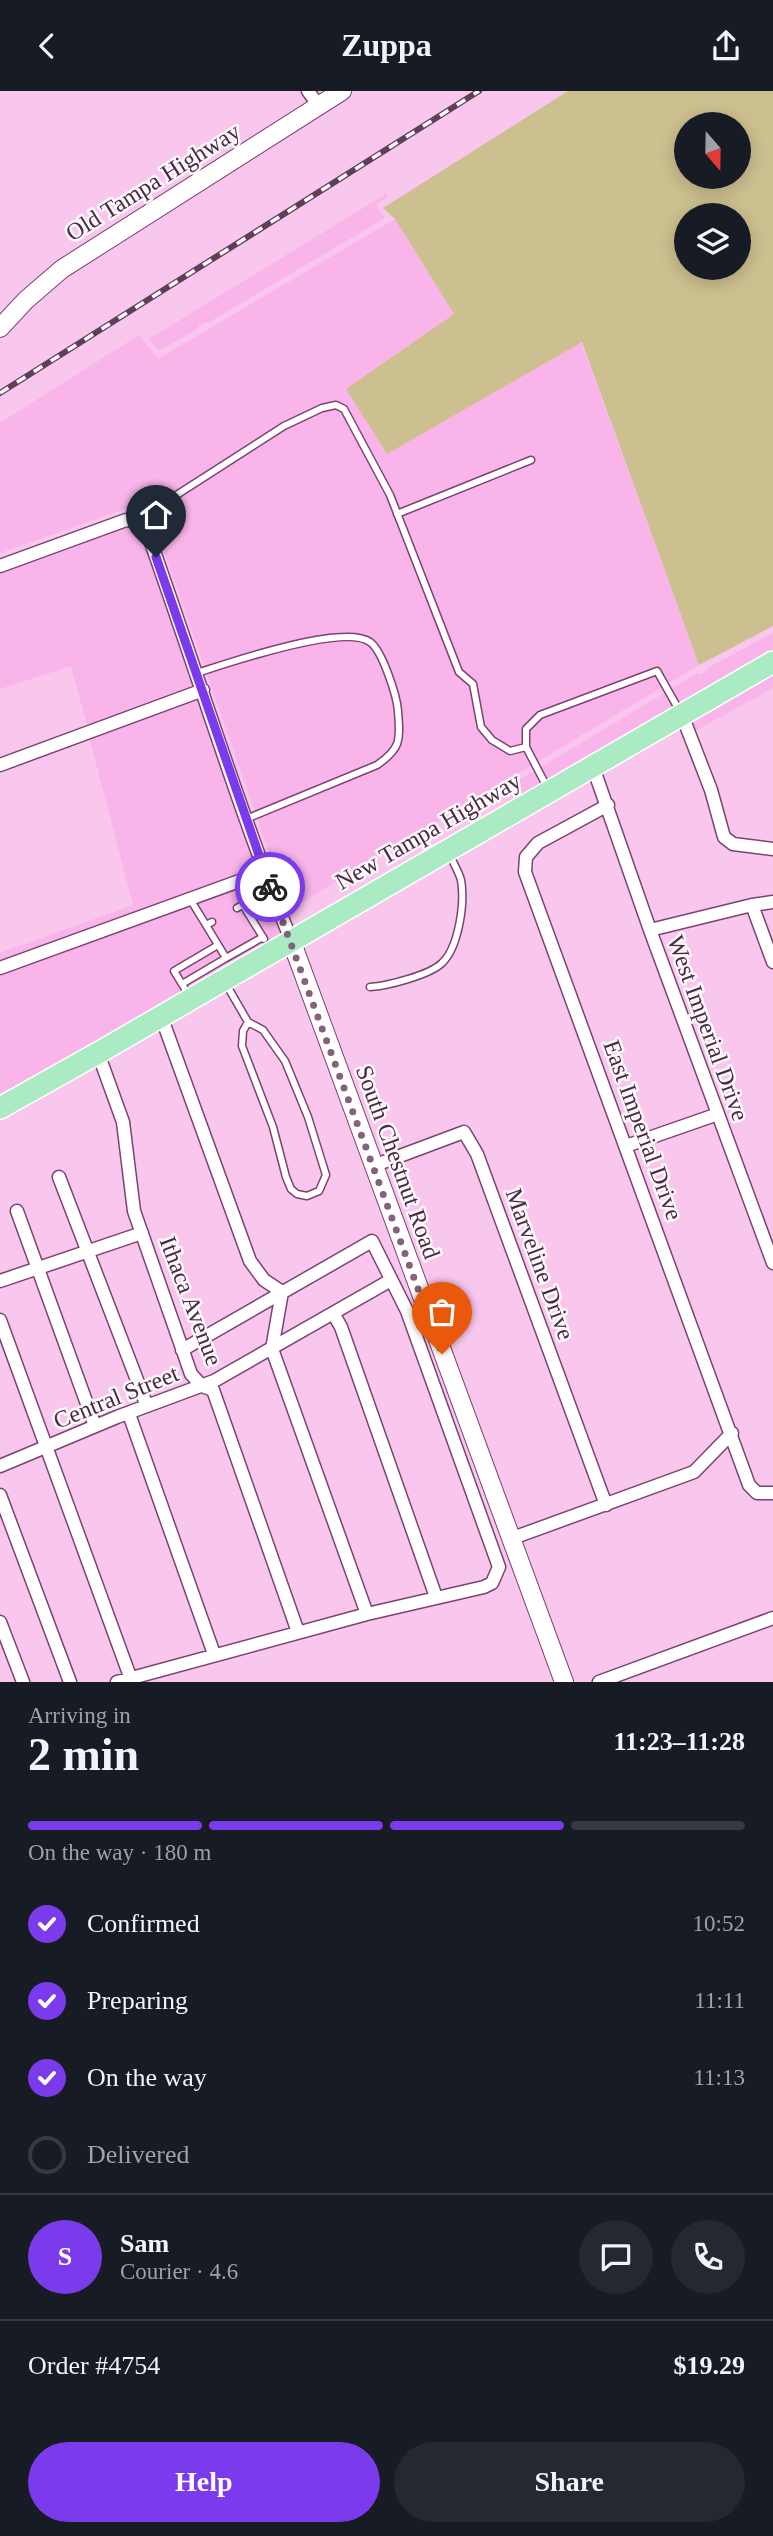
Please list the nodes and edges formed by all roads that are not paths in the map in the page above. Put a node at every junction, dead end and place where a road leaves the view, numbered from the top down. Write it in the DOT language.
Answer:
graph roads {
  1 [pos="308,91"];
  2 [pos="342,91"];
  3 [pos="318,106"];
  4 [pos="0,328"];
  5 [pos="531,460"];
  6 [pos="397,514"];
  7 [pos="139,524"];
  8 [pos="0,566"];
  9 [pos="771,668"];
  10 [pos="197,673"];
  11 [pos="203,690"];
  12 [pos="682,715"];
  13 [pos="526,747"];
  14 [pos="0,765"];
  15 [pos="593,767"];
  16 [pos="549,792"];
  17 [pos="608,805"];
  18 [pos="246,819"];
  19 [pos="773,849"];
  20 [pos="447,850"];
  21 [pos="264,872"];
  22 [pos="271,889"];
  23 [pos="190,899"];
  24 [pos="773,902"];
  25 [pos="752,905"];
  26 [pos="650,930"];
  27 [pos="291,940"];
  28 [pos="267,944"];
  29 [pos="218,945"];
  30 [pos="226,958"];
  31 [pos="773,962"];
  32 [pos="0,968"];
  33 [pos="224,979"];
  34 [pos="370,988"];
  35 [pos="186,991"];
  36 [pos="161,1016"];
  37 [pos="248,1022"];
  38 [pos="98,1053"];
  39 [pos="0,1108"];
  40 [pos="718,1114"];
  41 [pos="626,1146"];
  42 [pos="373,1166"];
  43 [pos="59,1177"];
  44 [pos="17,1212"];
  45 [pos="142,1233"];
  46 [pos="89,1252"];
  47 [pos="773,1263"];
  48 [pos="37,1269"];
  49 [pos="391,1280"];
  50 [pos="0,1281"];
  51 [pos="282,1292"];
  52 [pos="333,1313"];
  53 [pos="0,1320"];
  54 [pos="272,1349"];
  55 [pos="182,1350"];
  56 [pos="202,1386"];
  57 [pos="147,1406"];
  58 [pos="129,1414"];
  59 [pos="95,1426"];
  60 [pos="732,1433"];
  61 [pos="47,1447"];
  62 [pos="0,1466"];
  63 [pos="773,1493"];
  64 [pos="0,1495"];
  65 [pos="606,1504"];
  66 [pos="510,1539"];
  67 [pos="436,1597"];
  68 [pos="367,1614"];
  69 [pos="773,1619"];
  70 [pos="0,1622"];
  71 [pos="298,1632"];
  72 [pos="214,1654"];
  73 [pos="132,1679"];
  74 [pos="23,1682"];
  75 [pos="70,1682"];
  76 [pos="117,1682"];
  77 [pos="564,1682"];
  78 [pos="599,1682"];
  1 -- 3 [label="street"];
  2 -- 3 [label="street, Old Tampa Highway"];
  3 -- 4 [label="street, Old Tampa Highway"];
  5 -- 6 [label="lane"];
  6 -- 7 [label="lane"];
  6 -- 13 [label="lane"];
  7 -- 8 [label="street"];
  7 -- 10 [label="street"];
  9 -- 12 [label="main road, New Tampa Highway"];
  10 -- 11 [label="street"];
  10 -- 18 [label="lane"];
  11 -- 14 [label="street"];
  11 -- 18 [label="street"];
  12 -- 13 [label="lane"];
  12 -- 15 [label="main road, New Tampa Highway"];
  12 -- 19 [label="street"];
  13 -- 16 [label="lane"];
  15 -- 16 [label="main road, New Tampa Highway"];
  15 -- 17 [label="street, West Imperial Drive"];
  16 -- 20 [label="main road, New Tampa Highway"];
  17 -- 26 [label="street, West Imperial Drive"];
  17 -- 41 [label="street, East Imperial Drive"];
  18 -- 21 [label="street"];
  20 -- 27 [label="main road, New Tampa Highway"];
  20 -- 34 [label="lane"];
  21 -- 22 [label="street"];
  21 -- 23 [label="street"];
  22 -- 27 [label="street"];
  22 -- 28 [label="lane"];
  23 -- 29 [label="lane"];
  23 -- 32 [label="street"];
  24 -- 25 [label="street"];
  25 -- 26 [label="street"];
  25 -- 31 [label="street"];
  26 -- 40 [label="street, West Imperial Drive"];
  27 -- 28 [label="main road, New Tampa Highway"];
  27 -- 42 [label="street, South Chestnut Road"];
  28 -- 30 [label="lane"];
  28 -- 33 [label="main road, New Tampa Highway"];
  29 -- 30 [label="lane"];
  29 -- 35 [label="lane"];
  30 -- 35 [label="lane"];
  33 -- 35 [label="main road, New Tampa Highway"];
  33 -- 37 [label="lane"];
  35 -- 36 [label="main road, New Tampa Highway"];
  36 -- 38 [label="main road, New Tampa Highway"];
  36 -- 51 [label="street"];
  37 -- 37 [label="lane"];
  38 -- 39 [label="main road, New Tampa Highway"];
  38 -- 45 [label="street, Ithaca Avenue"];
  40 -- 41 [label="street"];
  40 -- 47 [label="street, West Imperial Drive"];
  41 -- 60 [label="street, East Imperial Drive"];
  42 -- 65 [label="street, Marveline Drive"];
  42 -- 66 [label="street, South Chestnut Road"];
  43 -- 46 [label="street"];
  44 -- 48 [label="street"];
  45 -- 46 [label="street"];
  45 -- 55 [label="street, Ithaca Avenue"];
  46 -- 48 [label="street"];
  46 -- 57 [label="street"];
  48 -- 50 [label="street"];
  48 -- 59 [label="street"];
  49 -- 51 [label="street"];
  49 -- 52 [label="street, Central Street"];
  49 -- 67 [label="street"];
  51 -- 54 [label="street"];
  51 -- 55 [label="street"];
  52 -- 54 [label="street, Central Street"];
  52 -- 67 [label="street"];
  53 -- 61 [label="street"];
  54 -- 56 [label="street, Central Street"];
  54 -- 68 [label="street"];
  55 -- 56 [label="street, Ithaca Avenue"];
  56 -- 57 [label="street, Central Street"];
  56 -- 71 [label="street, Ithaca Avenue"];
  57 -- 58 [label="street, Central Street"];
  58 -- 59 [label="street, Central Street"];
  58 -- 72 [label="street"];
  59 -- 61 [label="street, Central Street"];
  60 -- 63 [label="street, East Imperial Drive"];
  60 -- 65 [label="street"];
  61 -- 62 [label="street, Central Street"];
  61 -- 73 [label="street"];
  64 -- 75 [label="street"];
  65 -- 66 [label="street"];
  66 -- 77 [label="street, South Chestnut Road"];
  67 -- 68 [label="street"];
  68 -- 71 [label="street"];
  69 -- 78 [label="street"];
  70 -- 74 [label="street"];
  71 -- 72 [label="street"];
  72 -- 73 [label="street"];
  73 -- 76 [label="street"];
}
